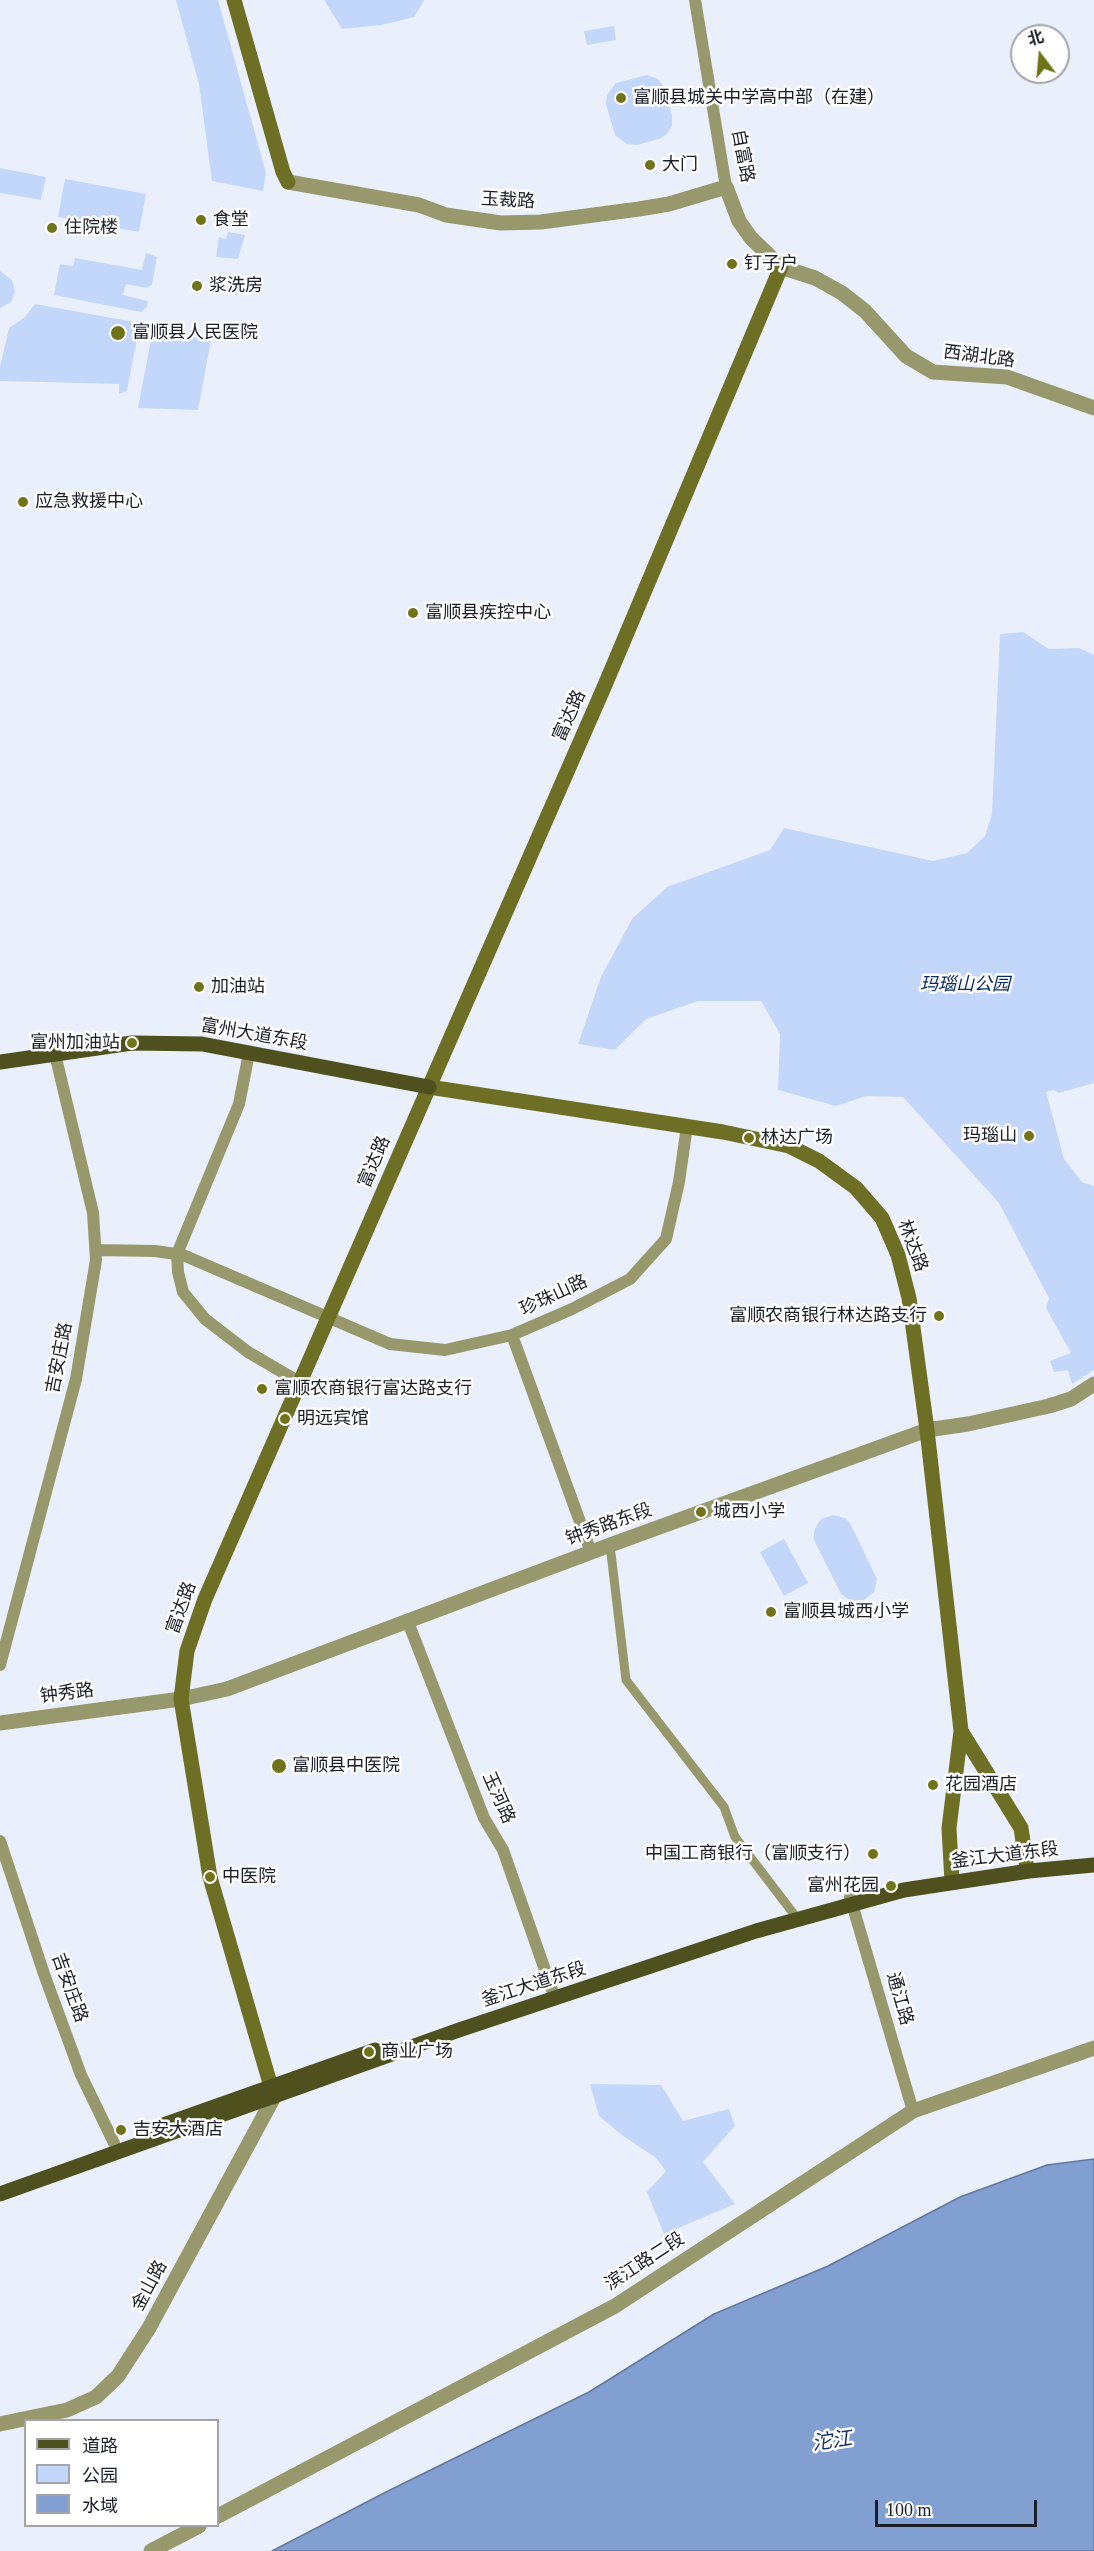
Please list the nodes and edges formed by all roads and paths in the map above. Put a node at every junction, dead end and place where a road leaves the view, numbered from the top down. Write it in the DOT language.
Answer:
graph roads {
  1 [pos="234,0"];
  2 [pos="244,0"];
  3 [pos="695,0"];
  4 [pos="288,182"];
  5 [pos="726,187"];
  6 [pos="781,267"];
  7 [pos="1094,408"];
  8 [pos="249,1053"];
  9 [pos="55,1054"];
  10 [pos="0,1062"];
  11 [pos="429,1087"];
  12 [pos="687,1126"];
  13 [pos="96,1250"];
  14 [pos="177,1254"];
  15 [pos="329,1319"];
  16 [pos="512,1335"];
  17 [pos="301,1383"];
  18 [pos="1094,1384"];
  19 [pos="927,1430"];
  20 [pos="610,1545"];
  21 [pos="591,1552"];
  22 [pos="408,1622"];
  23 [pos="0,1665"];
  24 [pos="181,1699"];
  25 [pos="139,1705"];
  26 [pos="0,1723"];
  27 [pos="961,1731"];
  28 [pos="0,1841"];
  29 [pos="1094,1856"];
  30 [pos="1026,1862"];
  31 [pos="1094,1865"];
  32 [pos="951,1878"];
  33 [pos="851,1901"];
  34 [pos="793,1913"];
  35 [pos="552,1990"];
  36 [pos="1094,2048"];
  37 [pos="272,2091"];
  38 [pos="913,2111"];
  39 [pos="114,2143"];
  40 [pos="0,2184"];
  41 [pos="0,2194"];
  42 [pos="0,2424"];
  43 [pos="219,2515"];
  44 [pos="198,2527"];
  45 [pos="151,2551"];
  1 -- 4 [label="main road"];
  2 -- 4 [label="main road"];
  3 -- 5 [label="street, 自富路"];
  4 -- 5 [label="street, 玉裁路"];
  5 -- 6 [label="street, 自富路"];
  6 -- 7 [label="street, 西湖北路"];
  6 -- 11 [label="main road, 富达路"];
  8 -- 9 [label="main road, 富州大道东段"];
  8 -- 11 [label="main road, 富州大道东段"];
  8 -- 14 [label="street"];
  9 -- 10 [label="main road, 富州大道东段"];
  9 -- 13 [label="street, 吉安庄路"];
  11 -- 12 [label="main road, 林达路"];
  11 -- 15 [label="main road, 富达路"];
  12 -- 16 [label="street, 珍珠山路"];
  12 -- 19 [label="main road, 林达路"];
  13 -- 14 [label="street, 珍珠山路"];
  13 -- 23 [label="street, 吉安庄路"];
  14 -- 15 [label="street, 珍珠山路"];
  14 -- 17 [label="street"];
  15 -- 16 [label="street, 珍珠山路"];
  15 -- 17 [label="main road, 富达路"];
  16 -- 21 [label="street"];
  17 -- 24 [label="main road, 富达路"];
  18 -- 19 [label="street, 钟秀路东段"];
  19 -- 20 [label="street, 钟秀路东段"];
  19 -- 27 [label="main road, 林达路"];
  20 -- 21 [label="street, 钟秀路东段"];
  20 -- 34 [label="street"];
  21 -- 22 [label="street, 钟秀路东段"];
  22 -- 24 [label="street, 钟秀路东段"];
  22 -- 35 [label="street, 玉河路"];
  24 -- 25 [label="street, 钟秀路东段"];
  24 -- 37 [label="main road, 富达路"];
  25 -- 26 [label="street, 钟秀路"];
  27 -- 30 [label="main road"];
  27 -- 32 [label="main road"];
  28 -- 39 [label="street, 吉安庄路"];
  29 -- 30 [label="main road, 釜江大道东段"];
  30 -- 32 [label="main road, 釜江大道东段"];
  31 -- 32 [label="main road, 釜江大道东段"];
  32 -- 33 [label="main road, 釜江大道东段"];
  33 -- 34 [label="main road, 釜江大道东段"];
  33 -- 37 [label="main road, 釜江大道东段"];
  33 -- 38 [label="street, 通江路"];
  34 -- 35 [label="main road, 釜江大道东段"];
  35 -- 37 [label="main road, 釜江大道东段"];
  36 -- 38 [label="street, 滨江路二段"];
  37 -- 39 [label="main road, 釜江大道东段"];
  37 -- 41 [label="main road, 釜江大道东段"];
  37 -- 42 [label="street, 金山路"];
  38 -- 43 [label="street, 滨江路二段"];
  39 -- 40 [label="main road, 釜江大道东段"];
  44 -- 45 [label="street"];
}
